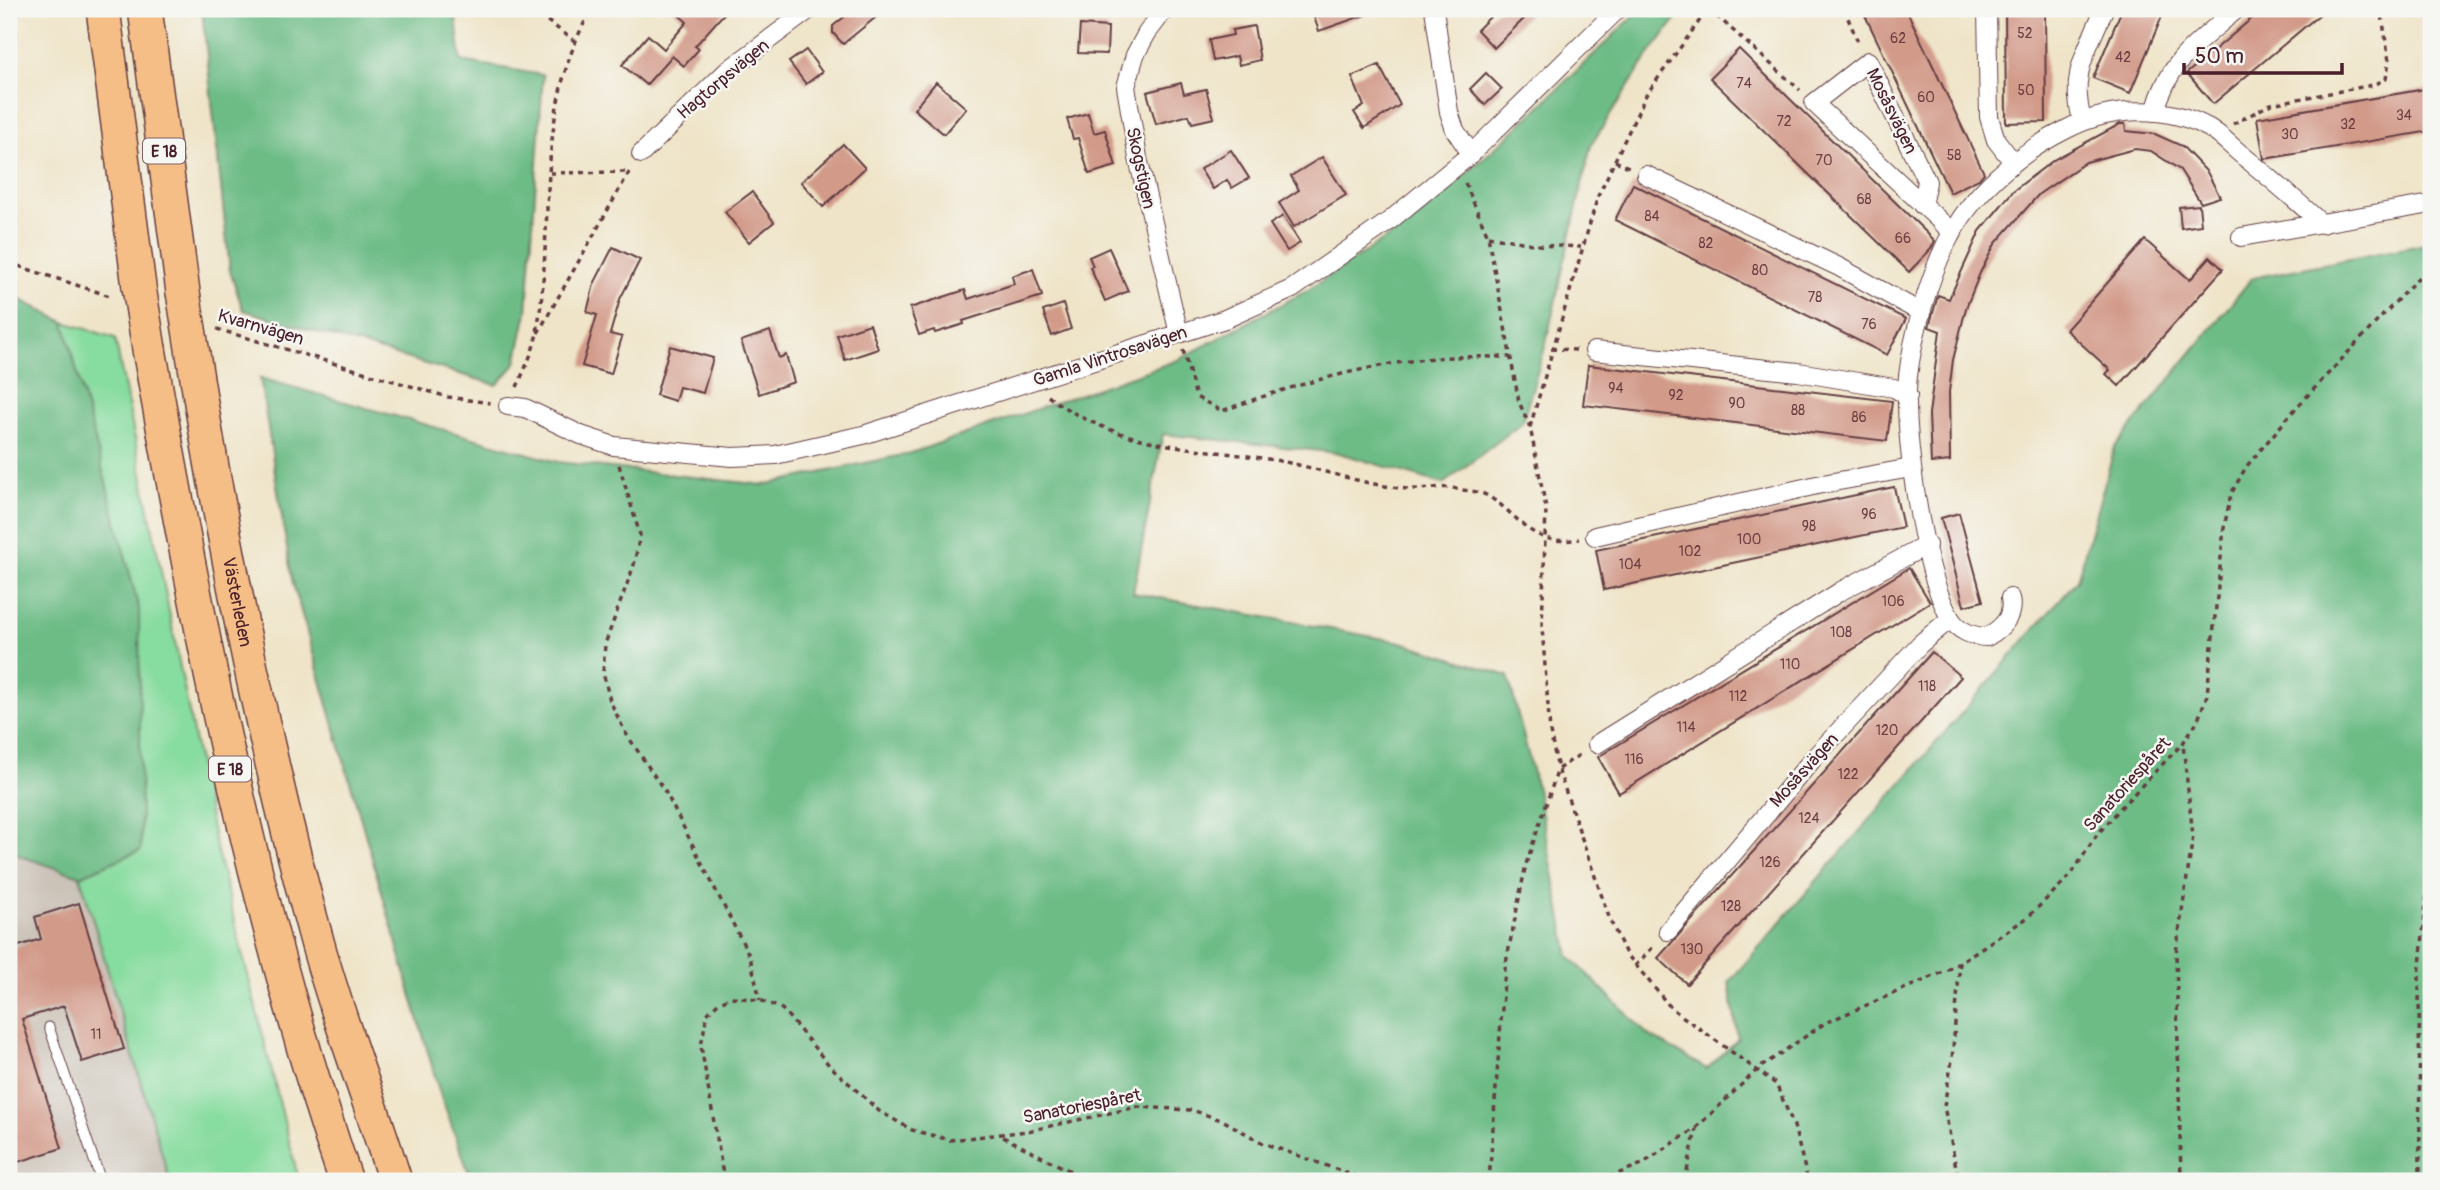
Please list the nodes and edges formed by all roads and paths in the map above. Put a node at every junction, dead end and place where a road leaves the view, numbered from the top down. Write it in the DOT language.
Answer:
graph roads {
  1 [pos="103,9"];
  2 [pos="145,9"];
  3 [pos="531,9"];
  4 [pos="592,9"];
  5 [pos="810,9"];
  6 [pos="1165,9"];
  7 [pos="1434,9"];
  8 [pos="1618,9"];
  9 [pos="1709,9"];
  10 [pos="1844,9"];
  11 [pos="1987,9"];
  12 [pos="2104,9"];
  13 [pos="2237,9"];
  14 [pos="2381,9"];
  15 [pos="576,42"];
  16 [pos="1868,61"];
  17 [pos="1814,103"];
  18 [pos="2155,112"];
  19 [pos="2082,120"];
  20 [pos="2216,134"];
  21 [pos="641,154"];
  22 [pos="1464,159"];
  23 [pos="2013,162"];
  24 [pos="549,173"];
  25 [pos="629,173"];
  26 [pos="1646,175"];
  27 [pos="2431,204"];
  28 [pos="1922,205"];
  29 [pos="2322,224"];
  30 [pos="1952,233"];
  31 [pos="1488,236"];
  32 [pos="2241,237"];
  33 [pos="1581,247"];
  34 [pos="9,263"];
  35 [pos="2431,264"];
  36 [pos="128,293"];
  37 [pos="1922,313"];
  38 [pos="1179,334"];
  39 [pos="537,335"];
  40 [pos="201,341"];
  41 [pos="1551,349"];
  42 [pos="1594,351"];
  43 [pos="1511,357"];
  44 [pos="1030,382"];
  45 [pos="1908,396"];
  46 [pos="508,406"];
  47 [pos="1530,427"];
  48 [pos="614,446"];
  49 [pos="1911,468"];
  50 [pos="1595,536"];
  51 [pos="1545,539"];
  52 [pos="1927,545"];
  53 [pos="2010,598"];
  54 [pos="1950,619"];
  55 [pos="2183,743"];
  56 [pos="1597,744"];
  57 [pos="1558,769"];
  58 [pos="2431,849"];
  59 [pos="1668,931"];
  60 [pos="1960,962"];
  61 [pos="1635,966"];
  62 [pos="760,1000"];
  63 [pos="49,1027"];
  64 [pos="1758,1069"];
  65 [pos="1696,1128"];
  66 [pos="1001,1136"];
  67 [pos="101,1181"];
  68 [pos="346,1181"];
  69 [pos="396,1181"];
  70 [pos="724,1181"];
  71 [pos="1090,1181"];
  72 [pos="1447,1181"];
  73 [pos="1489,1181"];
  74 [pos="1600,1181"];
  75 [pos="1685,1181"];
  76 [pos="1808,1181"];
  77 [pos="1966,1181"];
  78 [pos="2181,1181"];
  79 [pos="2420,1181"];
  1 -- 36 [label="highway, E 18"];
  2 -- 40 [label="highway, Västerleden / E 18, bridge"];
  3 -- 15 [label="path"];
  4 -- 15 [label="path"];
  5 -- 21 [label="street, Hagtorpsvägen"];
  6 -- 38 [label="street, Skogstigen"];
  7 -- 22 [label="street"];
  8 -- 22 [label="street, Gamla Vintrosavägen"];
  9 -- 17 [label="path"];
  9 -- 33 [label="path"];
  10 -- 16 [label="path"];
  11 -- 23 [label="street"];
  12 -- 19 [label="street"];
  13 -- 18 [label="street"];
  14 -- 20 [label="path"];
  15 -- 24 [label="path"];
  16 -- 17 [label="street, Mosåsvägen"];
  16 -- 28 [label="street, Mosåsvägen"];
  17 -- 28 [label="street, Mosåsvägen"];
  18 -- 19 [label="street"];
  18 -- 20 [label="street"];
  19 -- 23 [label="street"];
  20 -- 29 [label="street"];
  21 -- 25 [label="path"];
  22 -- 31 [label="path"];
  22 -- 38 [label="street, Gamla Vintrosavägen"];
  23 -- 30 [label="street"];
  24 -- 25 [label="path"];
  24 -- 39 [label="path"];
  25 -- 39 [label="path"];
  26 -- 37 [label="street"];
  27 -- 29 [label="street"];
  28 -- 30 [label="street, Mosåsvägen"];
  29 -- 32 [label="street"];
  30 -- 37 [label="street"];
  31 -- 33 [label="path"];
  31 -- 43 [label="path"];
  33 -- 41 [label="path"];
  34 -- 36 [label="path"];
  35 -- 55 [label="path, Sanatoriespåret"];
  36 -- 68 [label="highway, E 18, bridge"];
  37 -- 45 [label="street"];
  38 -- 43 [label="path"];
  38 -- 44 [label="street, Gamla Vintrosavägen"];
  39 -- 46 [label="path"];
  40 -- 46 [label="path, Kvarnvägen"];
  40 -- 69 [label="highway, Västerleden / E 18"];
  41 -- 42 [label="path"];
  41 -- 47 [label="path"];
  42 -- 45 [label="street"];
  43 -- 47 [label="path"];
  44 -- 48 [label="street, Gamla Vintrosavägen"];
  44 -- 51 [label="path"];
  45 -- 49 [label="street"];
  46 -- 48 [label="street, Gamla Vintrosavägen"];
  47 -- 51 [label="path"];
  48 -- 62 [label="path"];
  49 -- 50 [label="street"];
  49 -- 52 [label="street"];
  50 -- 51 [label="path"];
  51 -- 57 [label="path"];
  52 -- 54 [label="street"];
  52 -- 56 [label="street"];
  53 -- 54 [label="street"];
  54 -- 59 [label="street, Mosåsvägen"];
  55 -- 60 [label="path, Sanatoriespåret"];
  55 -- 78 [label="path"];
  56 -- 57 [label="path"];
  57 -- 61 [label="path"];
  57 -- 73 [label="path"];
  58 -- 79 [label="path"];
  59 -- 61 [label="path"];
  60 -- 64 [label="path, Sanatoriespåret"];
  60 -- 77 [label="path"];
  61 -- 64 [label="path"];
  62 -- 66 [label="path, Sanatoriespåret"];
  62 -- 70 [label="path"];
  63 -- 67 [label="lane"];
  64 -- 65 [label="path, Sanatoriespåret"];
  64 -- 76 [label="path"];
  65 -- 74 [label="path, Sanatoriespåret"];
  65 -- 75 [label="path"];
  66 -- 71 [label="path"];
  66 -- 72 [label="path, Sanatoriespåret"];
}
